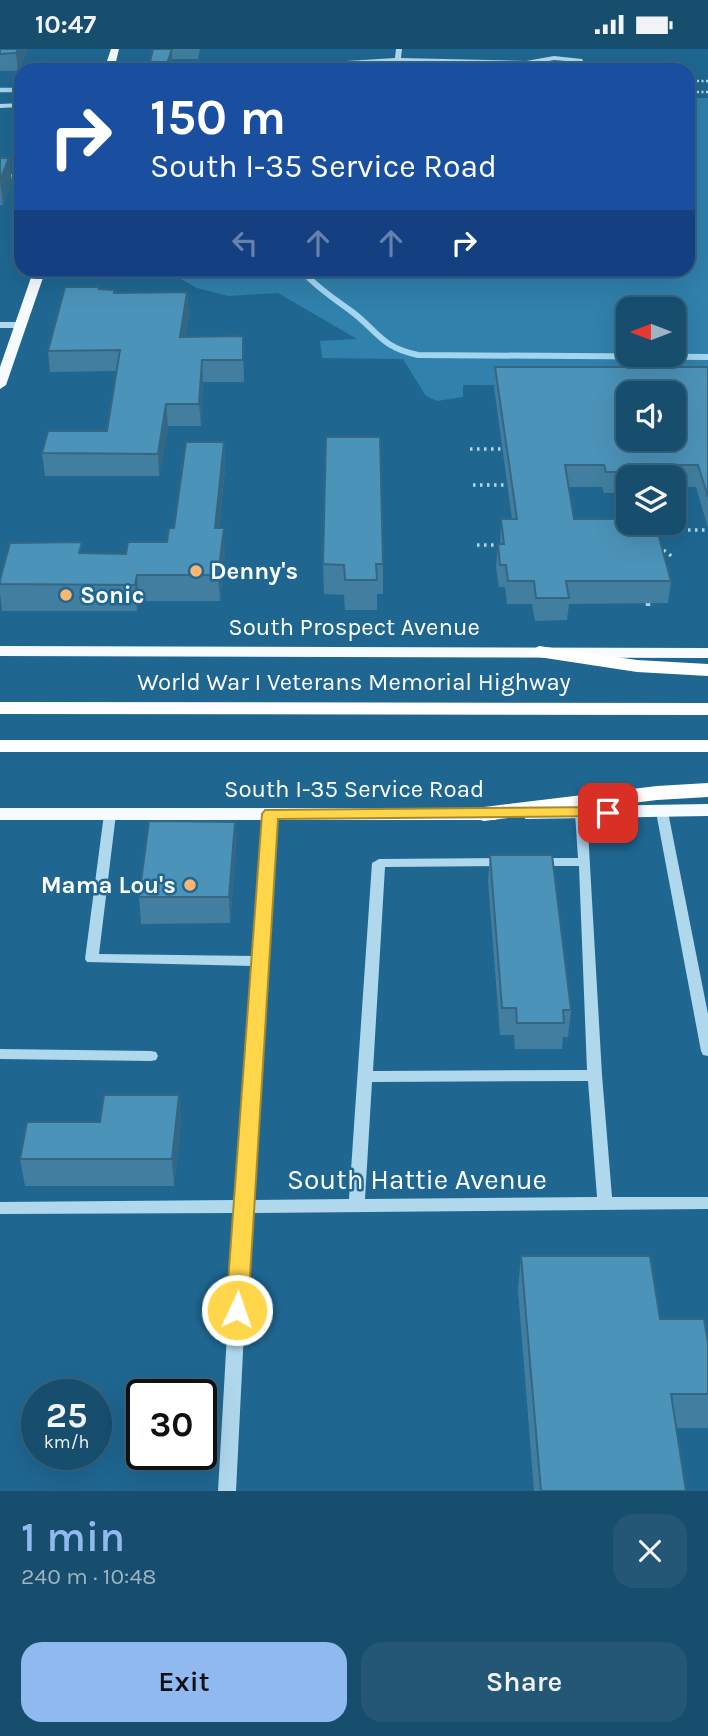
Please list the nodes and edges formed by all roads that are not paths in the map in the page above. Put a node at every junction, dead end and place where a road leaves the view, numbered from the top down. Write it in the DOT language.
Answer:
graph roads {
  1 [pos="399,49"];
  2 [pos="398,60"];
  3 [pos="526,62"];
  4 [pos="349,63"];
  5 [pos="532,63"];
  6 [pos="582,63"];
  7 [pos="37,277"];
  8 [pos="0,324"];
  9 [pos="21,325"];
  10 [pos="0,385"];
  11 [pos="0,651"];
  12 [pos="539,652"];
  13 [pos="708,653"];
  14 [pos="708,670"];
  15 [pos="0,708"];
  16 [pos="708,709"];
  17 [pos="0,746"];
  18 [pos="708,746"];
  19 [pos="708,790"];
  20 [pos="708,810"];
  21 [pos="662,812"];
  22 [pos="581,813"];
  23 [pos="0,814"];
  24 [pos="110,814"];
  25 [pos="271,814"];
  26 [pos="484,814"];
  27 [pos="585,862"];
  28 [pos="260,961"];
  29 [pos="706,1026"];
  30 [pos="708,1051"];
  31 [pos="0,1054"];
  32 [pos="151,1056"];
  33 [pos="595,1075"];
  34 [pos="365,1077"];
  35 [pos="708,1203"];
  36 [pos="605,1204"];
  37 [pos="357,1205"];
  38 [pos="242,1206"];
  39 [pos="0,1208"];
  40 [pos="227,1491"];
  1 -- 2 [label="street"];
  2 -- 3 [label="street"];
  2 -- 4 [label="street"];
  3 -- 5 [label="street"];
  3 -- 6 [label="street"];
  7 -- 9 [label="main road"];
  8 -- 9 [label="street"];
  9 -- 10 [label="main road"];
  11 -- 12 [label="main road, South Prospect Avenue"];
  12 -- 13 [label="main road, South Prospect Avenue"];
  12 -- 14 [label="highway"];
  15 -- 16 [label="highway, World War I Veterans Memorial Highway"];
  17 -- 18 [label="highway"];
  19 -- 26 [label="highway"];
  20 -- 21 [label="main road, South I-35 Service Road"];
  21 -- 22 [label="main road, South I-35 Service Road"];
  21 -- 29 [label="street"];
  22 -- 26 [label="main road, South I-35 Service Road"];
  22 -- 27 [label="street"];
  23 -- 24 [label="main road, South I-35 Service Road"];
  24 -- 25 [label="main road, South I-35 Service Road"];
  24 -- 28 [label="street"];
  25 -- 26 [label="main road, South I-35 Service Road"];
  25 -- 28 [label="street"];
  27 -- 33 [label="street"];
  27 -- 34 [label="street"];
  28 -- 38 [label="street"];
  29 -- 30 [label="street"];
  31 -- 32 [label="street"];
  33 -- 34 [label="street"];
  33 -- 36 [label="street"];
  34 -- 37 [label="street"];
  35 -- 36 [label="street, South Hattie Avenue"];
  36 -- 37 [label="street, South Hattie Avenue"];
  37 -- 38 [label="street, South Hattie Avenue"];
  38 -- 39 [label="street, South Hattie Avenue"];
  38 -- 40 [label="street"];
}
